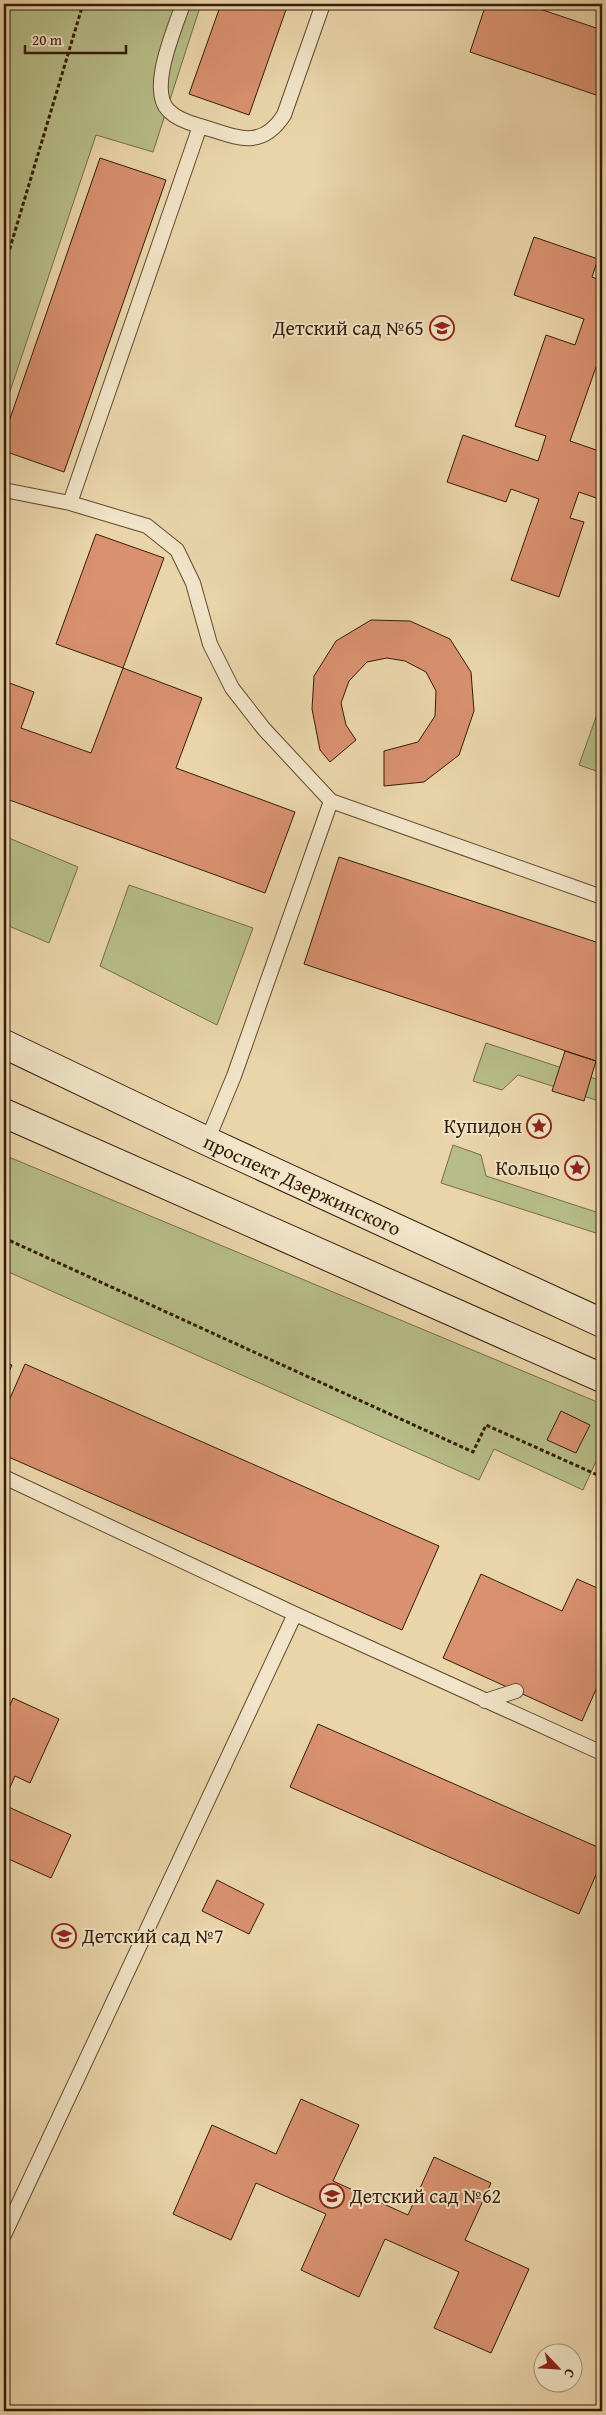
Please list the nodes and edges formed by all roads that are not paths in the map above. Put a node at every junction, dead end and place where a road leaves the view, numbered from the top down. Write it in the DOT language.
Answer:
graph roads {
  1 [pos="183,4"];
  2 [pos="323,4"];
  3 [pos="200,126"];
  4 [pos="4,490"];
  5 [pos="70,503"];
  6 [pos="331,802"];
  7 [pos="602,897"];
  8 [pos="4,1044"];
  9 [pos="4,1113"];
  10 [pos="207,1141"];
  11 [pos="602,1323"];
  12 [pos="602,1378"];
  13 [pos="4,1477"];
  14 [pos="295,1614"];
  15 [pos="516,1691"];
  16 [pos="485,1701"];
  17 [pos="602,1753"];
  18 [pos="4,2235"];
  1 -- 3 [label="lane"];
  2 -- 3 [label="lane"];
  3 -- 5 [label="lane"];
  4 -- 5 [label="lane"];
  5 -- 6 [label="lane"];
  6 -- 7 [label="lane"];
  6 -- 10 [label="lane"];
  8 -- 10 [label="street, проспект Дзержинского"];
  9 -- 12 [label="street"];
  10 -- 11 [label="street, проспект Дзержинского"];
  13 -- 14 [label="lane"];
  14 -- 16 [label="lane"];
  14 -- 18 [label="lane"];
  15 -- 16 [label="lane"];
  16 -- 17 [label="lane"];
}
